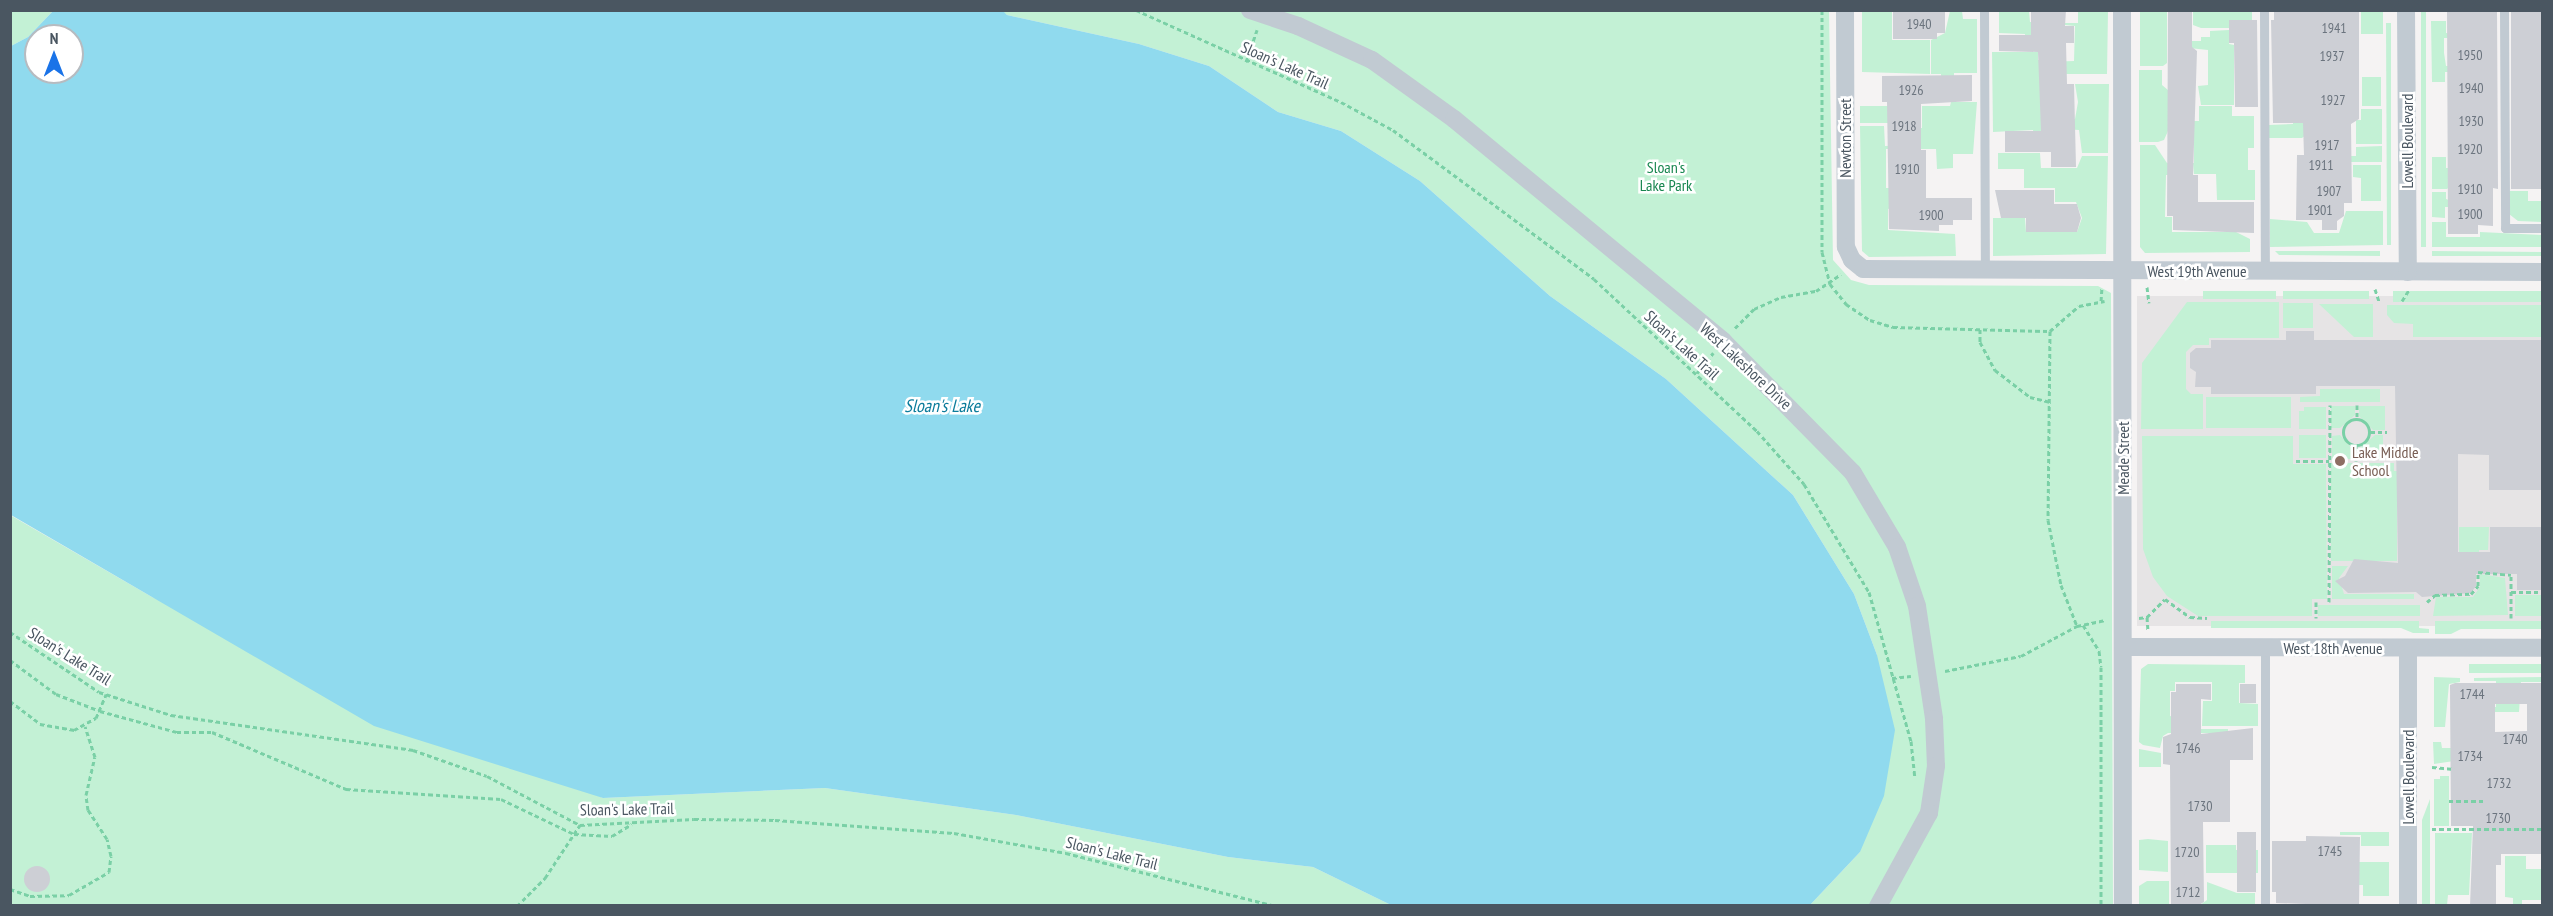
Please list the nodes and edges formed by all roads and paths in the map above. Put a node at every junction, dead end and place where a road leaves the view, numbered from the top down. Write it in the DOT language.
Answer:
graph roads {
  1 [pos="1136,10"];
  2 [pos="1822,10"];
  3 [pos="1845,10"];
  4 [pos="1984,10"];
  5 [pos="2122,10"];
  6 [pos="2264,10"];
  7 [pos="2406,10"];
  8 [pos="2504,10"];
  9 [pos="1256,12"];
  10 [pos="1246,62"];
  11 [pos="2542,228"];
  12 [pos="1854,262"];
  13 [pos="1985,271"];
  14 [pos="2122,271"];
  15 [pos="2265,272"];
  16 [pos="2408,272"];
  17 [pos="2542,272"];
  18 [pos="1830,284"];
  19 [pos="2375,289"];
  20 [pos="2097,300"];
  21 [pos="2379,301"];
  22 [pos="1980,329"];
  23 [pos="2050,331"];
  24 [pos="1723,341"];
  25 [pos="1696,373"];
  26 [pos="2050,402"];
  27 [pos="2330,405"];
  28 [pos="2357,405"];
  29 [pos="2357,419"];
  30 [pos="2370,432"];
  31 [pos="2387,432"];
  32 [pos="2356,446"];
  33 [pos="2296,461"];
  34 [pos="2330,461"];
  35 [pos="2356,461"];
  36 [pos="2511,592"];
  37 [pos="2542,592"];
  38 [pos="2316,602"];
  39 [pos="2329,602"];
  40 [pos="2427,602"];
  41 [pos="2207,618"];
  42 [pos="2316,618"];
  43 [pos="2511,618"];
  44 [pos="2105,620"];
  45 [pos="2084,625"];
  46 [pos="2077,626"];
  47 [pos="2149,627"];
  48 [pos="10,632"];
  49 [pos="2123,647"];
  50 [pos="2265,648"];
  51 [pos="2408,648"];
  52 [pos="2542,648"];
  53 [pos="10,660"];
  54 [pos="1929,673"];
  55 [pos="1892,678"];
  56 [pos="106,694"];
  57 [pos="10,701"];
  58 [pos="100,711"];
  59 [pos="211,721"];
  60 [pos="85,727"];
  61 [pos="212,732"];
  62 [pos="2432,767"];
  63 [pos="2454,769"];
  64 [pos="1915,782"];
  65 [pos="2449,801"];
  66 [pos="2483,801"];
  67 [pos="633,823"];
  68 [pos="580,825"];
  69 [pos="2432,829"];
  70 [pos="2542,829"];
  71 [pos="574,834"];
  72 [pos="10,890"];
  73 [pos="1273,905"];
  74 [pos="517,906"];
  75 [pos="1878,906"];
  76 [pos="2101,906"];
  77 [pos="2124,906"];
  78 [pos="2265,906"];
  79 [pos="2408,906"];
  1 -- 10 [label="path, Sloan's Lake Trail"];
  2 -- 18 [label="path"];
  3 -- 12 [label="street, Newton Street"];
  4 -- 13 [label="lane"];
  5 -- 14 [label="street, Meade Street"];
  6 -- 15 [label="lane"];
  7 -- 16 [label="street, Lowell Boulevard"];
  8 -- 11 [label="lane"];
  9 -- 10 [label="path"];
  9 -- 24 [label="street, West Lakeshore Drive"];
  10 -- 25 [label="path, Sloan's Lake Trail"];
  12 -- 13 [label="street, West 19th Avenue"];
  13 -- 14 [label="street, West 19th Avenue"];
  14 -- 15 [label="street, West 19th Avenue"];
  14 -- 49 [label="street, Meade Street"];
  15 -- 16 [label="street, West 19th Avenue"];
  16 -- 17 [label="street, West 19th Avenue"];
  18 -- 22 [label="path"];
  18 -- 24 [label="path"];
  19 -- 21 [label="path"];
  20 -- 23 [label="path"];
  22 -- 23 [label="path"];
  22 -- 26 [label="path"];
  23 -- 26 [label="path"];
  24 -- 25 [label="path"];
  24 -- 54 [label="street, West Lakeshore Drive"];
  25 -- 55 [label="path, Sloan's Lake Trail"];
  26 -- 46 [label="path"];
  27 -- 34 [label="path"];
  28 -- 29 [label="path"];
  29 -- 30 [label="path"];
  29 -- 32 [label="path"];
  30 -- 31 [label="path"];
  30 -- 32 [label="path"];
  32 -- 35 [label="path"];
  33 -- 34 [label="path"];
  34 -- 39 [label="path"];
  36 -- 37 [label="path"];
  36 -- 40 [label="path"];
  36 -- 43 [label="path"];
  38 -- 42 [label="path"];
  41 -- 47 [label="path"];
  44 -- 45 [label="path"];
  45 -- 46 [label="path"];
  45 -- 76 [label="path"];
  46 -- 54 [label="path"];
  48 -- 56 [label="path, Sloan's Lake Trail"];
  49 -- 50 [label="street, West 18th Avenue"];
  49 -- 77 [label="street, Meade Street"];
  50 -- 51 [label="street, West 18th Avenue"];
  50 -- 78 [label="lane"];
  51 -- 52 [label="street, West 18th Avenue"];
  51 -- 79 [label="street, Lowell Boulevard"];
  53 -- 58 [label="path"];
  54 -- 55 [label="path"];
  54 -- 75 [label="street, West Lakeshore Drive"];
  55 -- 64 [label="path, Sloan's Lake Trail"];
  56 -- 58 [label="path"];
  56 -- 59 [label="path, Sloan's Lake Trail"];
  57 -- 60 [label="path"];
  58 -- 60 [label="path"];
  58 -- 61 [label="path"];
  59 -- 61 [label="path"];
  59 -- 68 [label="path, Sloan's Lake Trail"];
  60 -- 72 [label="path"];
  61 -- 71 [label="path"];
  62 -- 63 [label="path"];
  65 -- 66 [label="path"];
  67 -- 68 [label="path, Sloan's Lake Trail"];
  67 -- 71 [label="path"];
  67 -- 73 [label="path, Sloan's Lake Trail"];
  68 -- 71 [label="path"];
  69 -- 70 [label="path"];
  71 -- 74 [label="path"];
}
